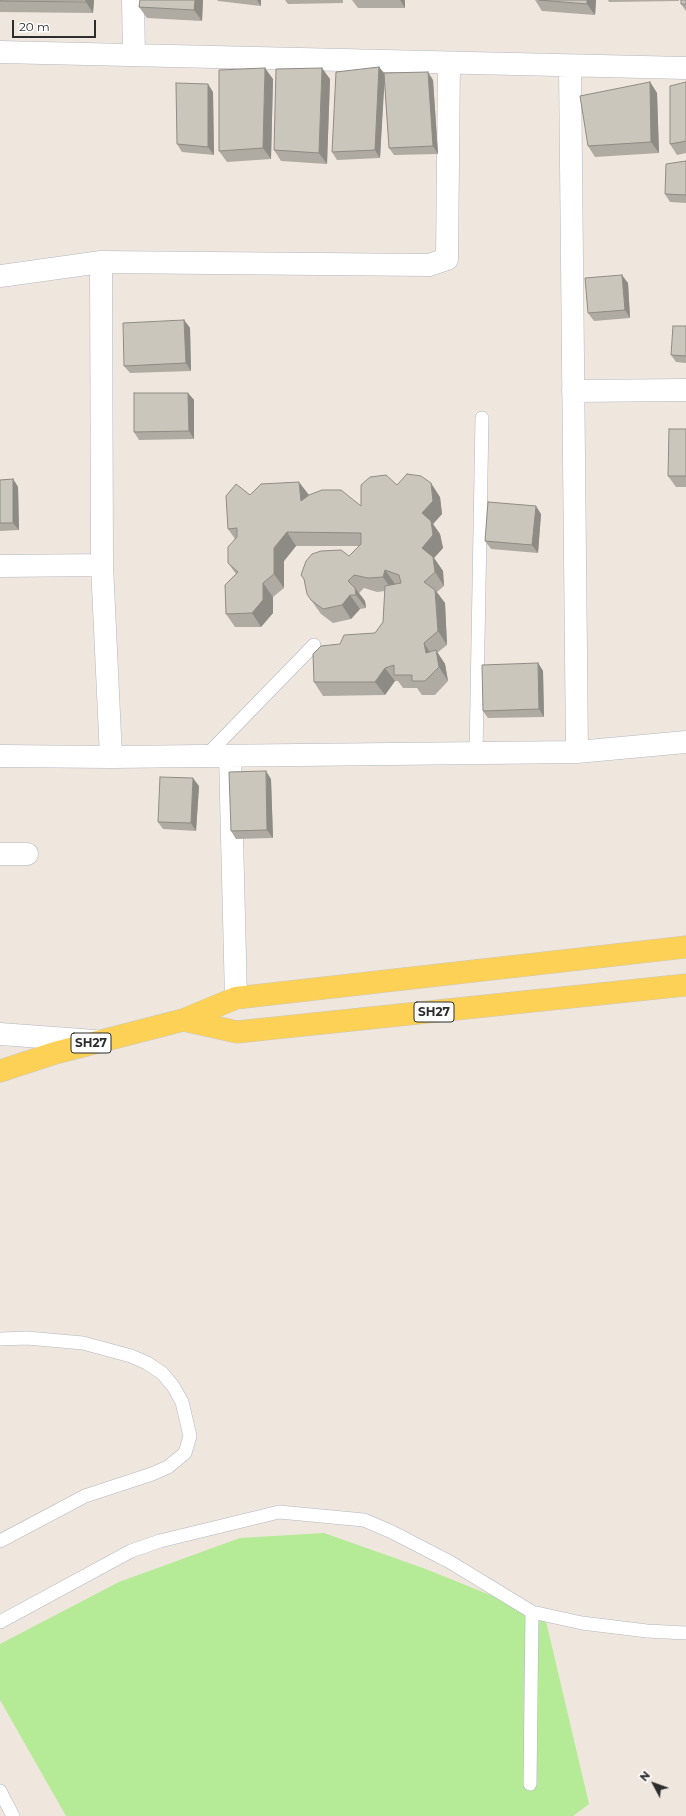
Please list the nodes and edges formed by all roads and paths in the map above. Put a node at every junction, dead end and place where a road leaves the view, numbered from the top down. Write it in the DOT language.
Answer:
graph roads {
  1 [pos="133,0"];
  2 [pos="0,52"];
  3 [pos="134,55"];
  4 [pos="449,63"];
  5 [pos="570,66"];
  6 [pos="686,68"];
  7 [pos="101,262"];
  8 [pos="0,276"];
  9 [pos="686,390"];
  10 [pos="573,391"];
  11 [pos="482,418"];
  12 [pos="102,565"];
  13 [pos="0,566"];
  14 [pos="314,645"];
  15 [pos="686,742"];
  16 [pos="577,752"];
  17 [pos="476,753"];
  18 [pos="0,756"];
  19 [pos="206,756"];
  20 [pos="230,756"];
  21 [pos="111,757"];
  22 [pos="0,854"];
  23 [pos="27,854"];
  24 [pos="686,947"];
  25 [pos="686,985"];
  26 [pos="236,998"];
  27 [pos="184,1020"];
  28 [pos="0,1034"];
  29 [pos="99,1042"];
  30 [pos="0,1071"];
  31 [pos="0,1339"];
  32 [pos="0,1541"];
  33 [pos="532,1612"];
  34 [pos="0,1622"];
  35 [pos="686,1633"];
  36 [pos="530,1784"];
  37 [pos="0,1791"];
  38 [pos="13,1816"];
  1 -- 3 [label="street"];
  2 -- 3 [label="street"];
  3 -- 4 [label="street"];
  4 -- 5 [label="street"];
  4 -- 7 [label="street"];
  5 -- 6 [label="street"];
  5 -- 10 [label="street"];
  7 -- 8 [label="street"];
  7 -- 12 [label="street"];
  9 -- 10 [label="street"];
  10 -- 16 [label="street"];
  11 -- 17 [label="lane"];
  12 -- 13 [label="street"];
  12 -- 21 [label="street"];
  14 -- 19 [label="lane"];
  15 -- 16 [label="street"];
  16 -- 17 [label="street"];
  17 -- 20 [label="street"];
  18 -- 21 [label="street"];
  19 -- 20 [label="street"];
  19 -- 21 [label="street"];
  20 -- 26 [label="street"];
  22 -- 23 [label="street"];
  24 -- 26 [label="main road"];
  25 -- 27 [label="main road, SH27 / SH27"];
  26 -- 27 [label="main road"];
  27 -- 29 [label="main road, SH27 / SH27"];
  28 -- 29 [label="street"];
  29 -- 30 [label="main road, SH27 / SH27"];
  31 -- 32 [label="lane"];
  33 -- 34 [label="lane"];
  33 -- 35 [label="lane"];
  33 -- 36 [label="lane"];
  37 -- 38 [label="lane"];
}
